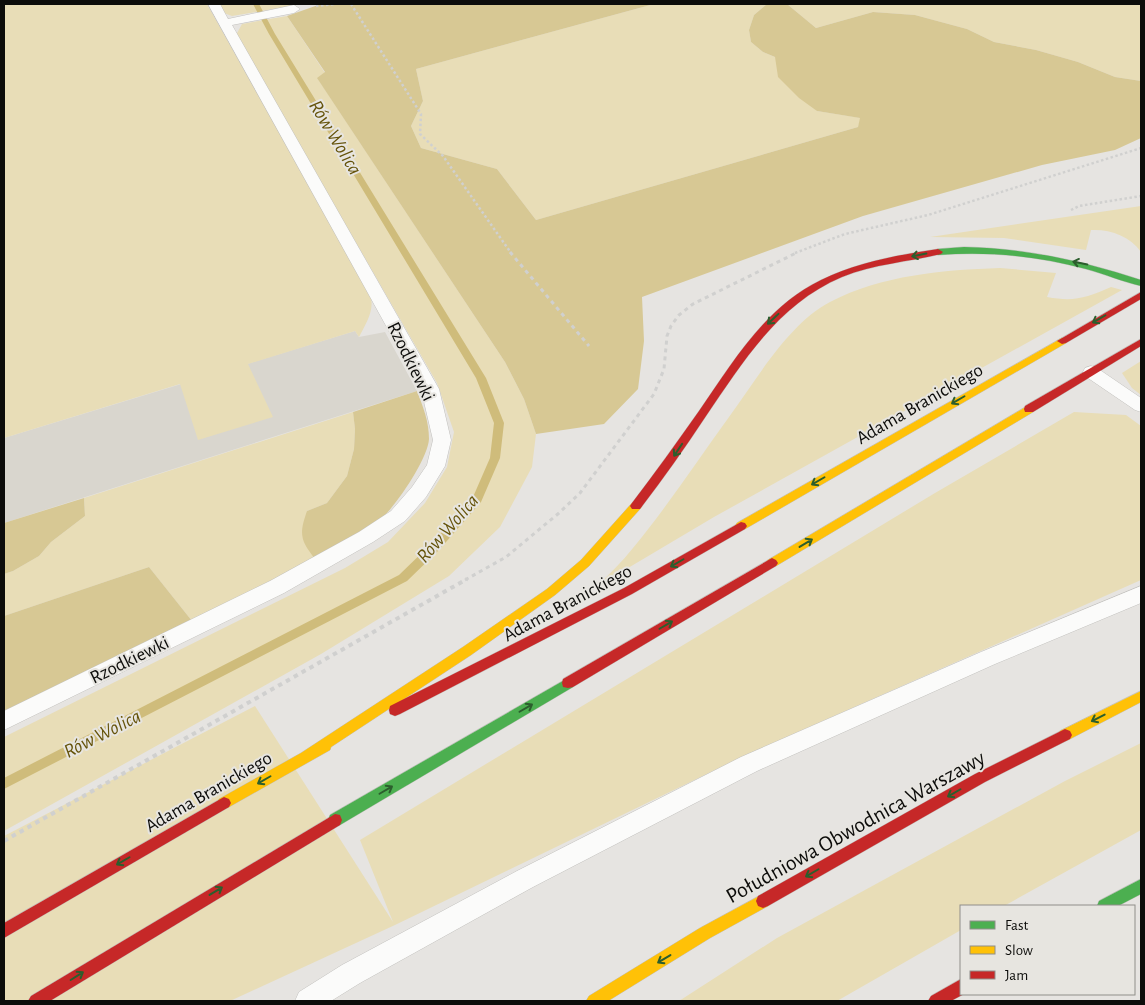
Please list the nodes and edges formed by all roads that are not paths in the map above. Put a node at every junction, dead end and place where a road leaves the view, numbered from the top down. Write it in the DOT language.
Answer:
graph roads {
  1 [pos="214,4"];
  2 [pos="294,10"];
  3 [pos="231,21"];
  4 [pos="1141,283"];
  5 [pos="1141,295"];
  6 [pos="1141,342"];
  7 [pos="1091,372"];
  8 [pos="1141,406"];
  9 [pos="1141,594"];
  10 [pos="1141,696"];
  11 [pos="4,721"];
  12 [pos="306,756"];
  13 [pos="1141,886"];
  14 [pos="1106,905"];
  15 [pos="4,931"];
  16 [pos="960,987"];
  17 [pos="36,1001"];
  18 [pos="308,1001"];
  19 [pos="594,1001"];
  20 [pos="936,1001"];
  1 -- 3 [label="lane, Rzodkiewki"];
  2 -- 3 [label="lane"];
  3 -- 11 [label="lane, Rzodkiewki"];
  4 -- 12 [label="main road, one-way"];
  5 -- 12 [label="main road, Adama Branickiego, one-way"];
  6 -- 7 [label="main road"];
  7 -- 8 [label="lane"];
  17 -- 7 [label="main road, one-way"];
  9 -- 18 [label="lane"];
  10 -- 19 [label="main road, Południowa Obwodnica Warszawy, one-way"];
  12 -- 15 [label="main road, Adama Branickiego, one-way"];
  13 -- 14 [label="main road"];
  16 -- 20 [label="main road"];
}
